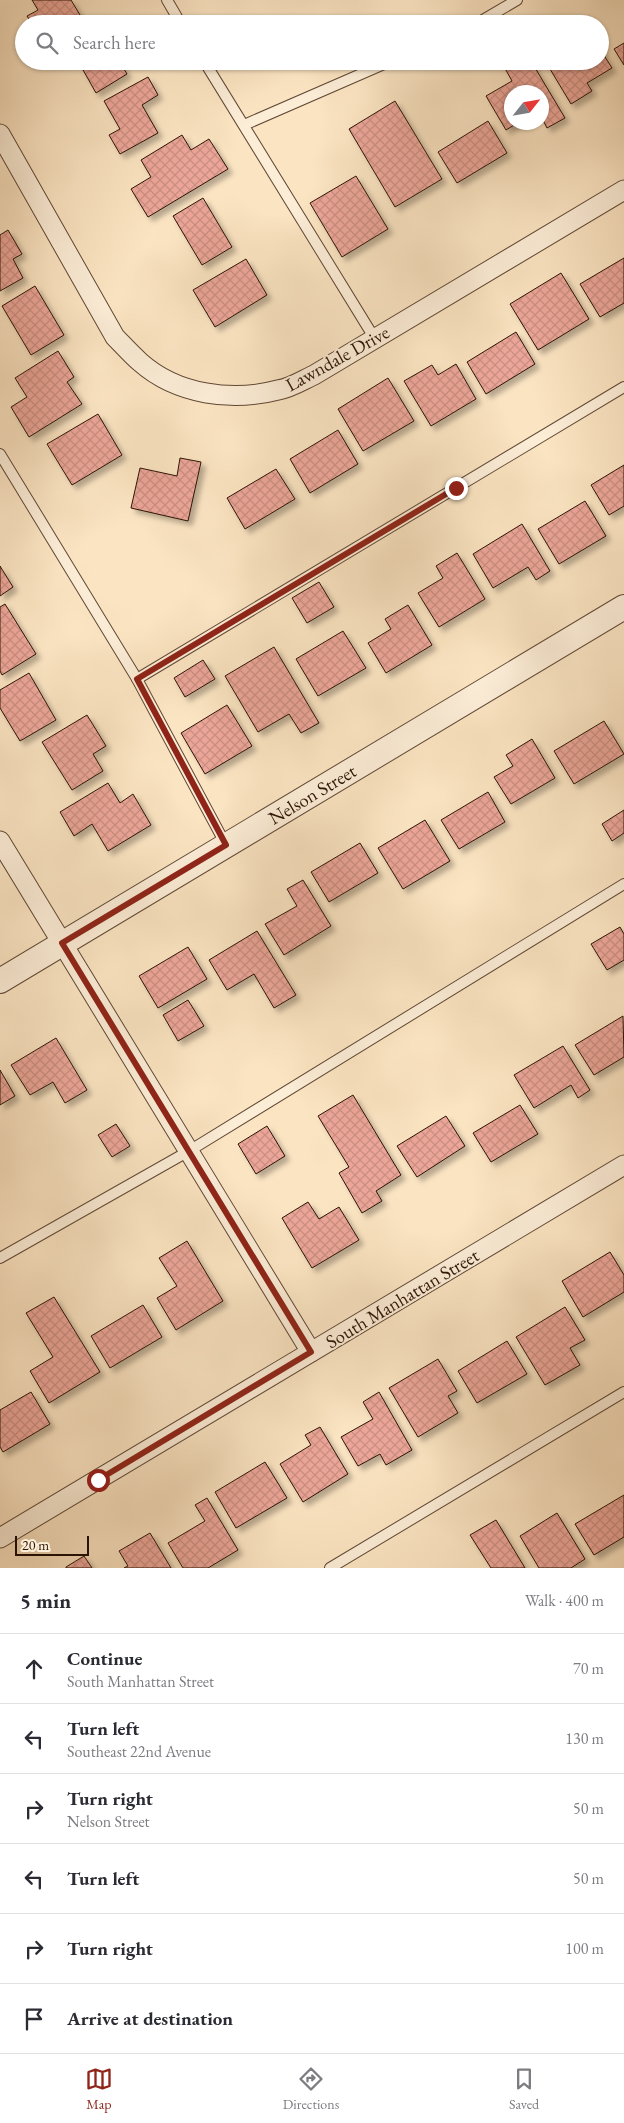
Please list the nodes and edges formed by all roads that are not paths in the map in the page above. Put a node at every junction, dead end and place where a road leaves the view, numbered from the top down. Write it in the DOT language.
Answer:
graph roads {
  1 [pos="167,0"];
  2 [pos="517,0"];
  3 [pos="176,15"];
  4 [pos="491,15"];
  5 [pos="210,70"];
  6 [pos="370,70"];
  7 [pos="244,125"];
  8 [pos="0,134"];
  9 [pos="624,190"];
  10 [pos="375,339"];
  11 [pos="624,387"];
  12 [pos="0,454"];
  13 [pos="624,607"];
  14 [pos="137,679"];
  15 [pos="0,841"];
  16 [pos="226,845"];
  17 [pos="624,884"];
  18 [pos="62,943"];
  19 [pos="0,981"];
  20 [pos="189,1151"];
  21 [pos="624,1165"];
  22 [pos="0,1258"];
  23 [pos="311,1352"];
  24 [pos="624,1392"];
  25 [pos="0,1538"];
  26 [pos="330,1568"];
  1 -- 3 [label="lane"];
  2 -- 4 [label="lane"];
  5 -- 7 [label="lane"];
  6 -- 7 [label="lane"];
  7 -- 10 [label="lane"];
  8 -- 10 [label="street, Lawndale Drive"];
  9 -- 10 [label="street, Lawndale Drive"];
  11 -- 14 [label="lane"];
  12 -- 14 [label="lane"];
  13 -- 16 [label="street, Nelson Street"];
  14 -- 16 [label="lane"];
  15 -- 18 [label="street"];
  16 -- 18 [label="street, Nelson Street"];
  17 -- 20 [label="lane"];
  18 -- 19 [label="street, Nelson Street"];
  18 -- 20 [label="street"];
  20 -- 22 [label="lane"];
  20 -- 23 [label="street"];
  21 -- 23 [label="street, South Manhattan Street"];
  23 -- 25 [label="street, South Manhattan Street"];
  24 -- 26 [label="lane"];
}
